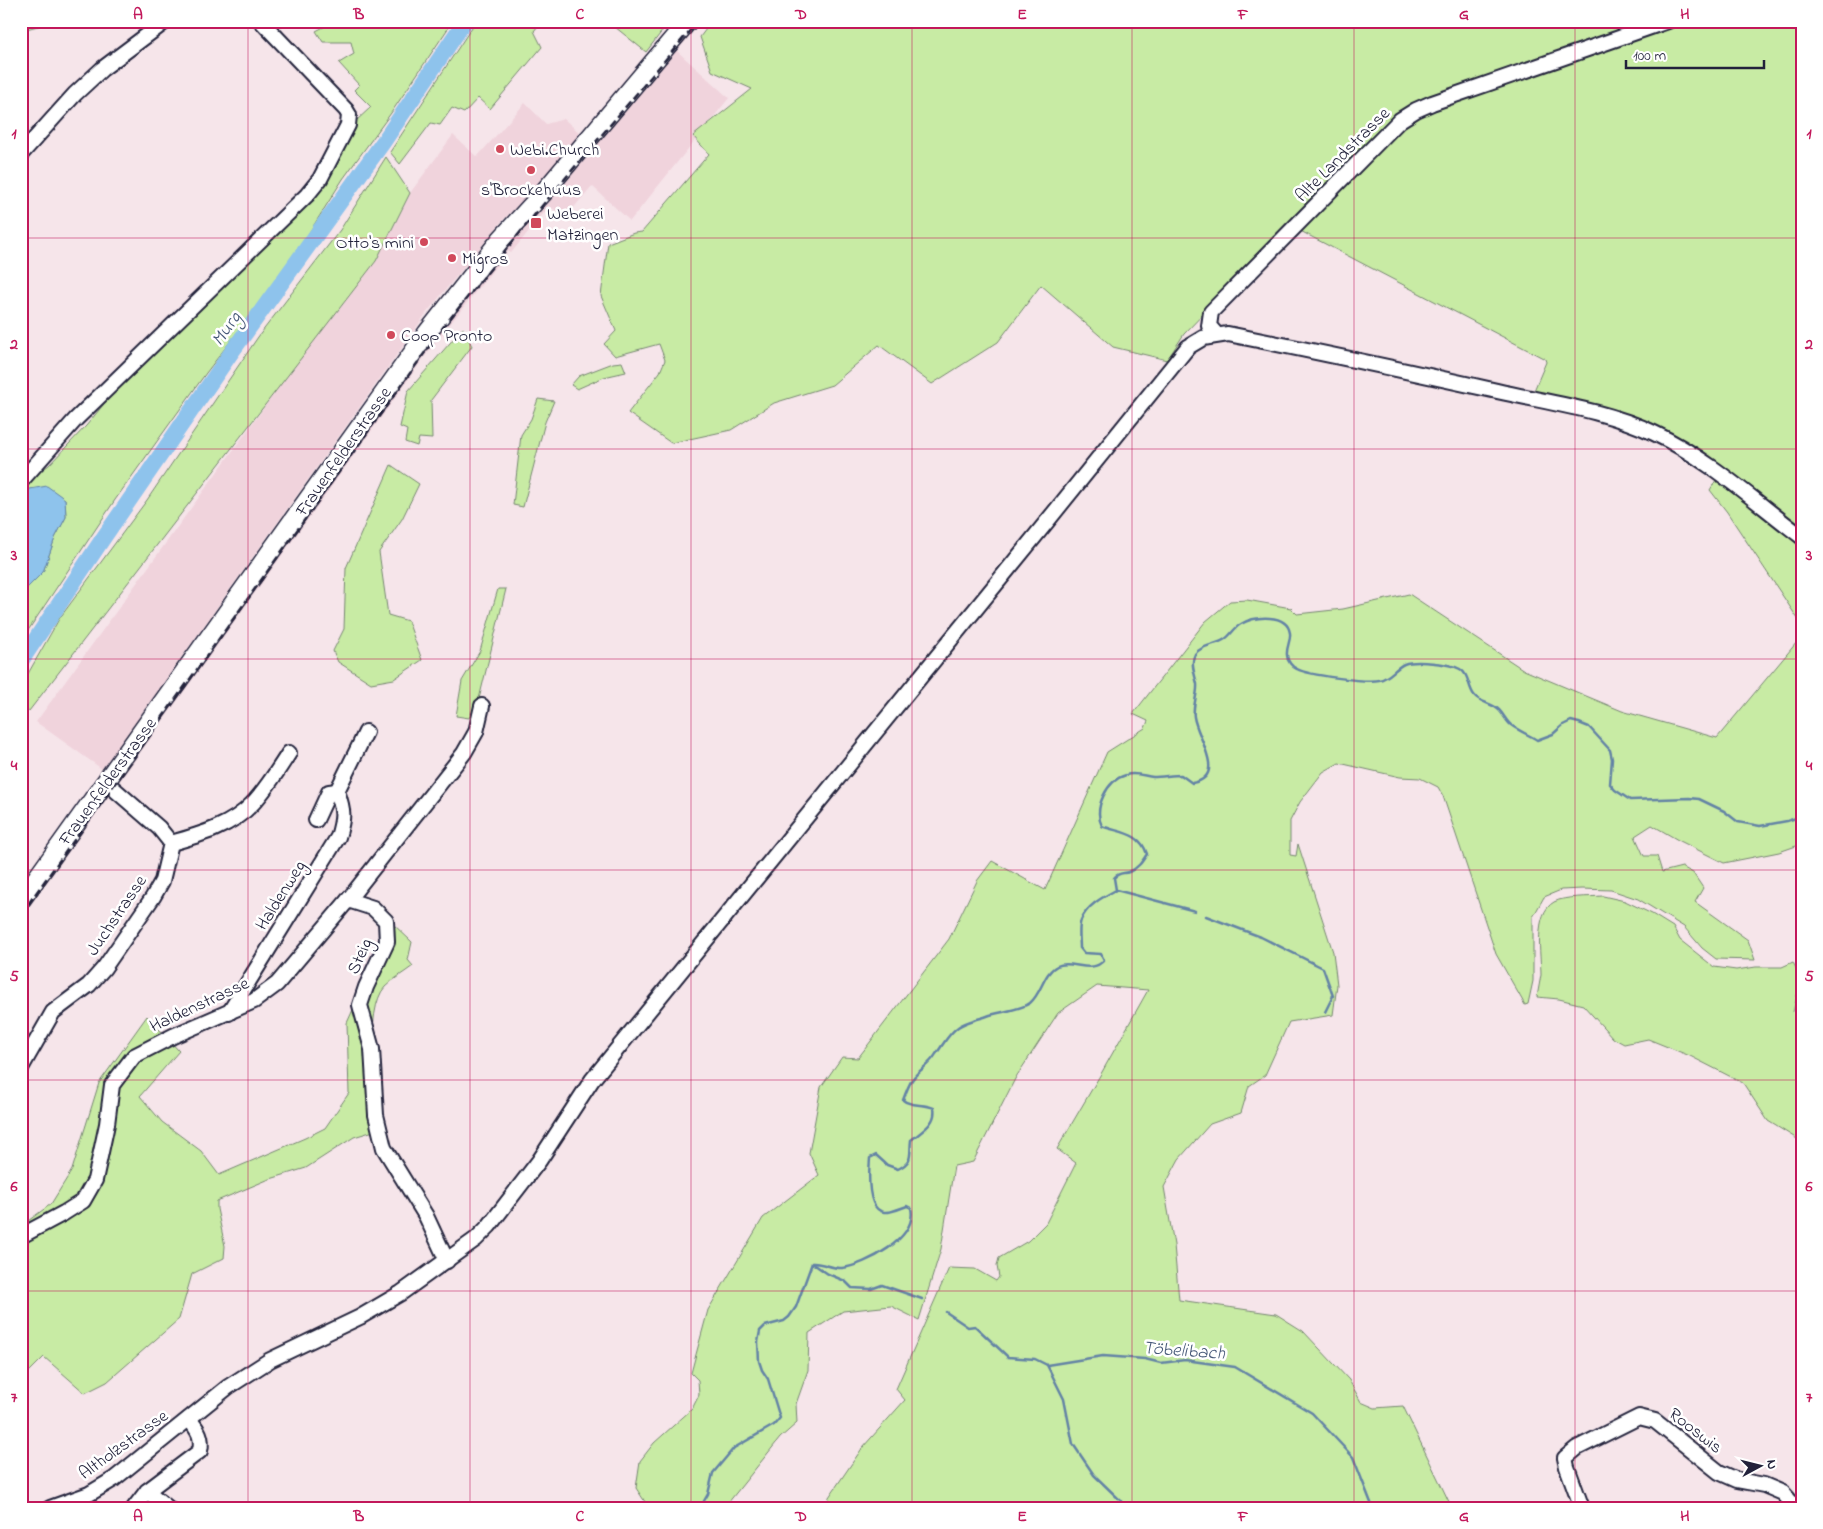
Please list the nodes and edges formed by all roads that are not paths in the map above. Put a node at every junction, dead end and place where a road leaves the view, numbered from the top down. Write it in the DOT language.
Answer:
graph roads {
  1 [pos="166,21"];
  2 [pos="261,21"];
  3 [pos="688,21"];
  4 [pos="1668,21"];
  5 [pos="21,154"];
  6 [pos="1216,335"];
  7 [pos="21,481"];
  8 [pos="1802,537"];
  9 [pos="482,706"];
  10 [pos="366,732"];
  11 [pos="289,753"];
  12 [pos="106,782"];
  13 [pos="337,791"];
  14 [pos="316,820"];
  15 [pos="171,843"];
  16 [pos="21,900"];
  17 [pos="348,900"];
  18 [pos="229,1014"];
  19 [pos="21,1068"];
  20 [pos="21,1236"];
  21 [pos="447,1261"];
  22 [pos="194,1415"];
  23 [pos="147,1490"];
  24 [pos="50,1508"];
  25 [pos="134,1508"];
  26 [pos="168,1508"];
  27 [pos="1582,1508"];
  28 [pos="1796,1508"];
  1 -- 5 [label="street"];
  2 -- 7 [label="street"];
  3 -- 12 [label="main road, Frauenfelderstrasse"];
  4 -- 6 [label="street, Alte Landstrasse"];
  6 -- 8 [label="street"];
  6 -- 21 [label="street, Altholzstrasse"];
  9 -- 17 [label="street, Haldenstrasse"];
  10 -- 13 [label="street"];
  11 -- 15 [label="street"];
  12 -- 15 [label="street"];
  12 -- 16 [label="main road, Frauenfelderstrasse"];
  13 -- 14 [label="street"];
  13 -- 18 [label="street, Haldenweg"];
  15 -- 19 [label="street, Juchstrasse"];
  17 -- 18 [label="street, Haldenstrasse"];
  17 -- 21 [label="street, Steig"];
  18 -- 20 [label="street, Haldenstrasse"];
  21 -- 22 [label="street, Altholzstrasse"];
  22 -- 23 [label="street"];
  22 -- 24 [label="street, Altholzstrasse"];
  23 -- 25 [label="street"];
  23 -- 26 [label="street"];
  27 -- 28 [label="street, Rooswis"];
}
